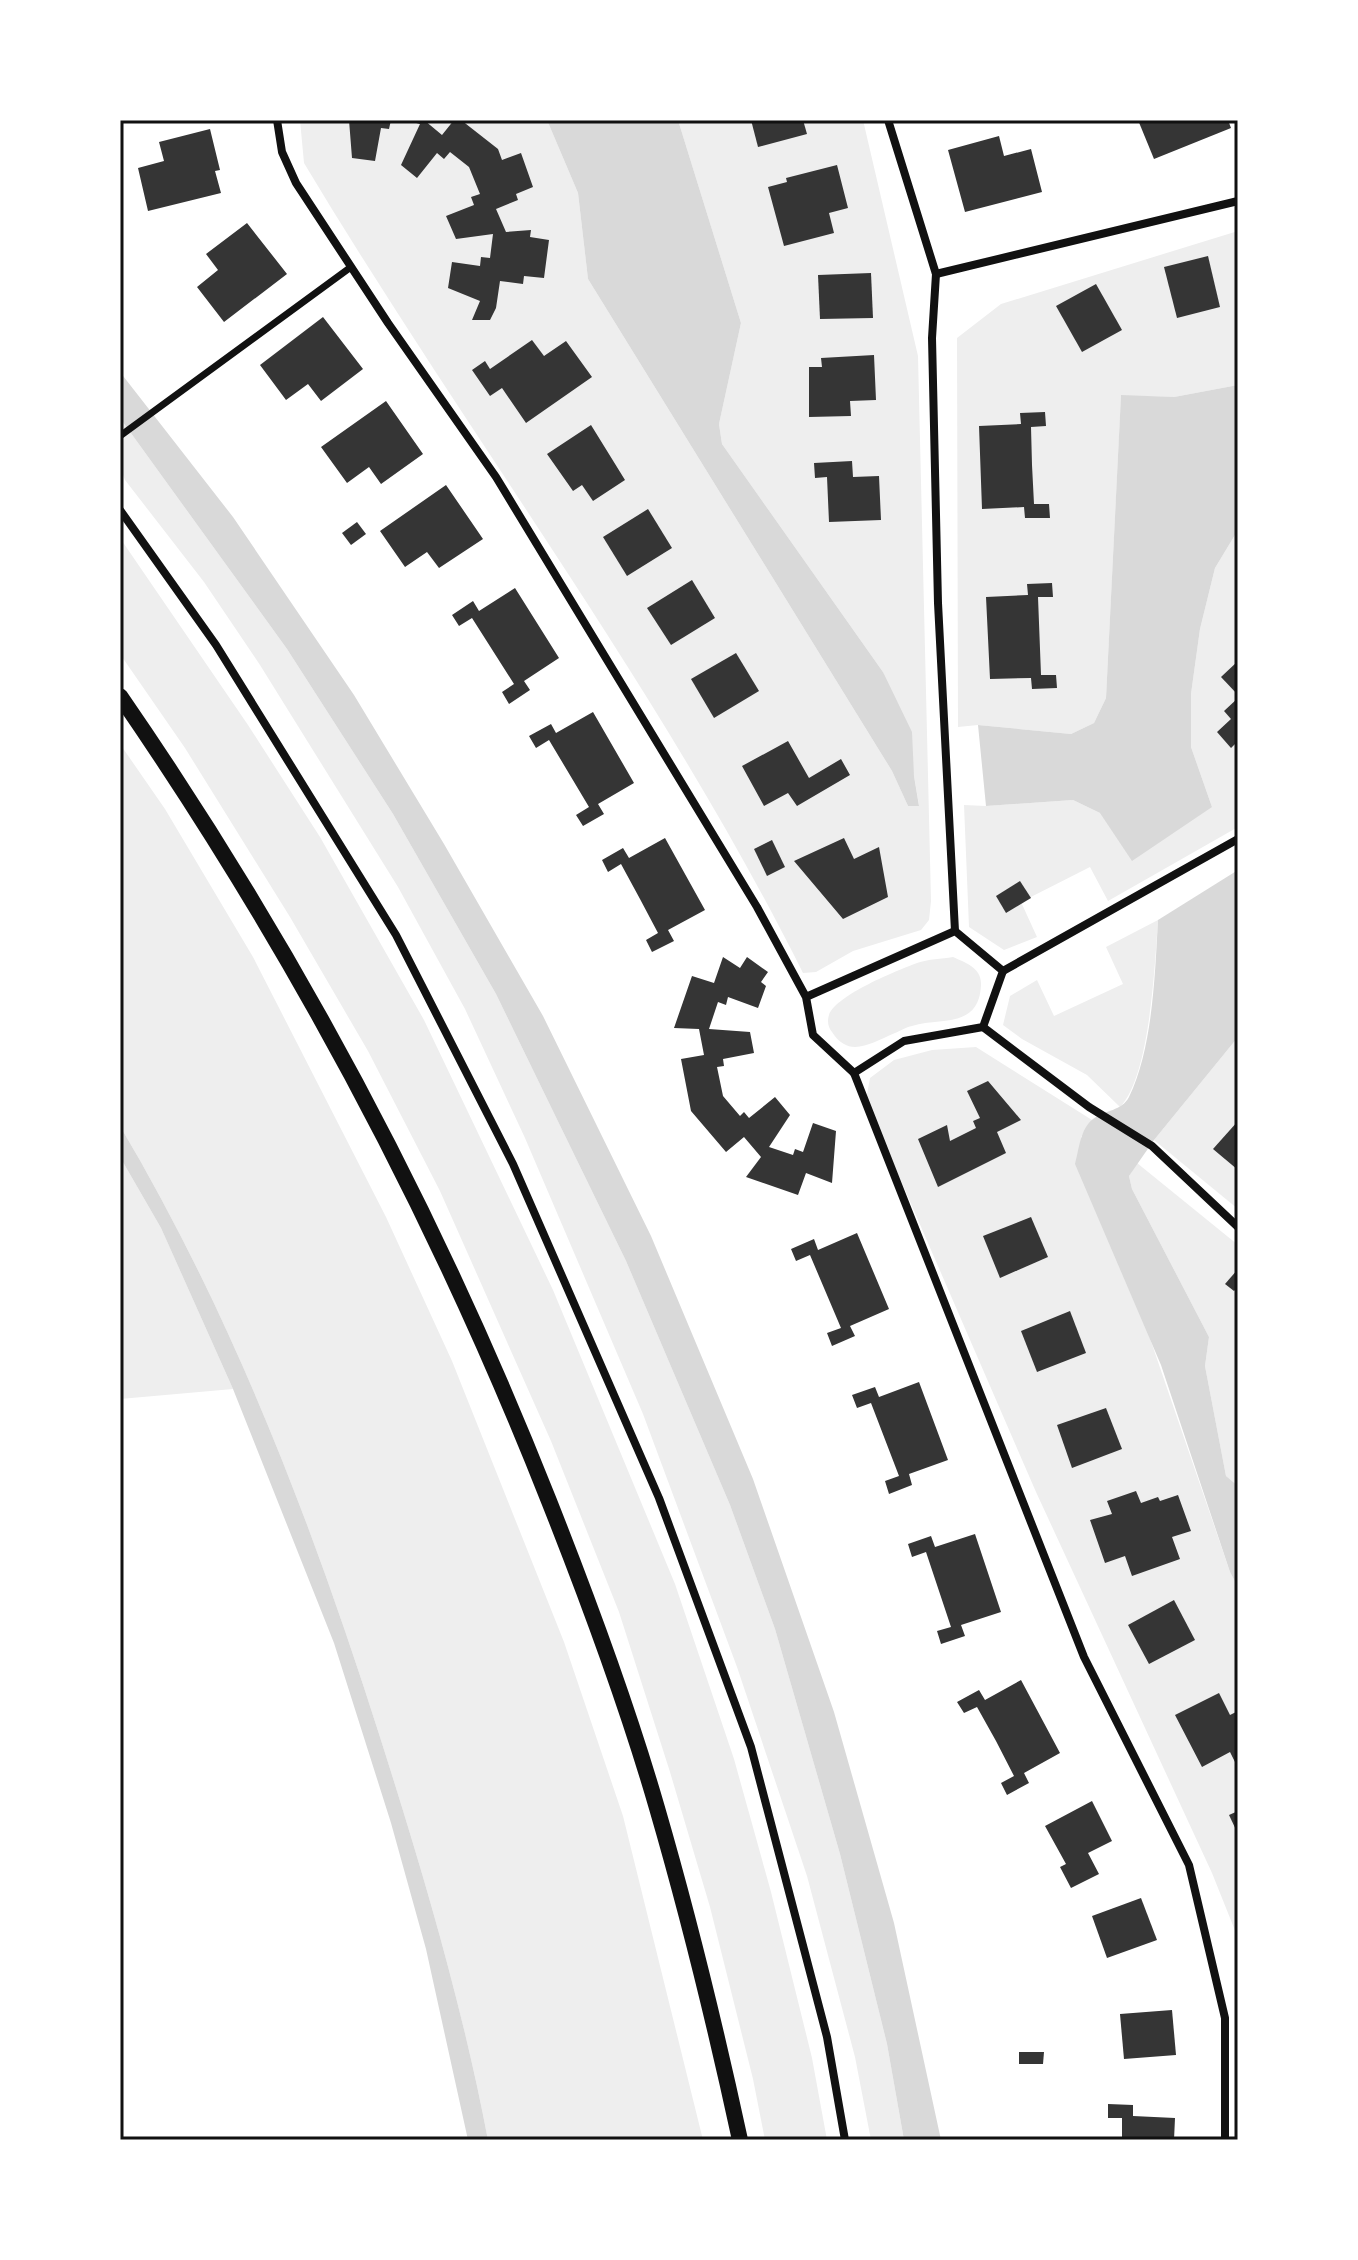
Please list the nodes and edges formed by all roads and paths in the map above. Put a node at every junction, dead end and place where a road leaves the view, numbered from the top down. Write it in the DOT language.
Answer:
graph roads {
  1 [pos="277,120"];
  2 [pos="888,120"];
  3 [pos="1238,201"];
  4 [pos="351,267"];
  5 [pos="936,274"];
  6 [pos="120,436"];
  7 [pos="120,510"];
  8 [pos="120,696"];
  9 [pos="1238,839"];
  10 [pos="955,931"];
  11 [pos="1003,971"];
  12 [pos="806,997"];
  13 [pos="983,1027"];
  14 [pos="854,1073"];
  15 [pos="1238,1227"];
  16 [pos="740,2140"];
  17 [pos="845,2140"];
  18 [pos="1225,2140"];
  1 -- 4 [label="street"];
  2 -- 5 [label="street"];
  3 -- 5 [label="street"];
  4 -- 6 [label="street"];
  4 -- 12 [label="street"];
  5 -- 10 [label="street"];
  7 -- 17 [label="street"];
  8 -- 16 [label="main road"];
  9 -- 11 [label="street"];
  10 -- 11 [label="street"];
  10 -- 12 [label="street"];
  11 -- 13 [label="street"];
  12 -- 14 [label="street"];
  13 -- 14 [label="street"];
  13 -- 15 [label="street"];
  14 -- 18 [label="street"];
}
